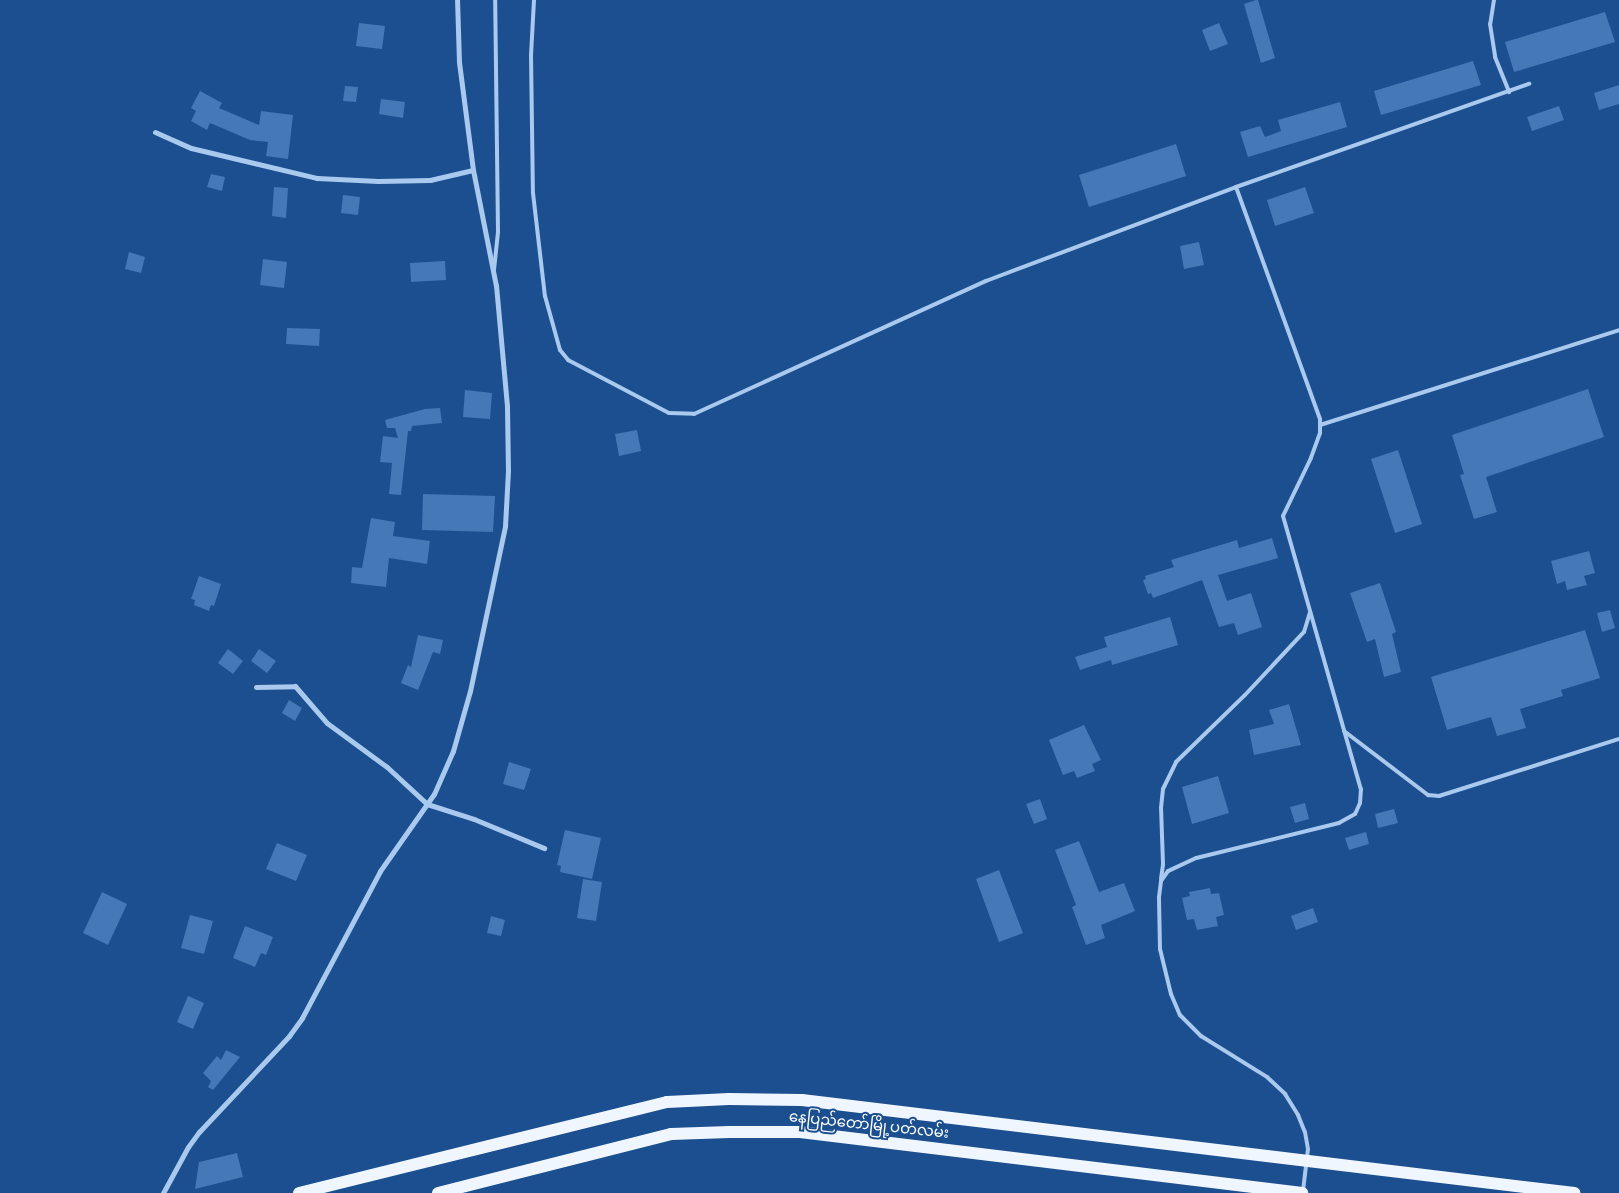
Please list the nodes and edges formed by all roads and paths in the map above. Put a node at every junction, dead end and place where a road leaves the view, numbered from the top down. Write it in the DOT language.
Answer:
graph roads {
  1 [pos="457,0"];
  2 [pos="495,0"];
  3 [pos="534,0"];
  4 [pos="1494,0"];
  5 [pos="1529,84"];
  6 [pos="1509,92"];
  7 [pos="155,132"];
  8 [pos="473,170"];
  9 [pos="1236,187"];
  10 [pos="493,274"];
  11 [pos="1619,330"];
  12 [pos="1320,425"];
  13 [pos="1310,612"];
  14 [pos="256,687"];
  15 [pos="1344,731"];
  16 [pos="1619,739"];
  17 [pos="427,804"];
  18 [pos="544,848"];
  19 [pos="1161,881"];
  20 [pos="1307,1161"];
  21 [pos="458,1190"];
  22 [pos="163,1193"];
  23 [pos="299,1193"];
  24 [pos="438,1193"];
  25 [pos="1302,1193"];
  26 [pos="1574,1193"];
  1 -- 8 [label="street"];
  2 -- 10 [label="lane"];
  3 -- 9 [label="lane"];
  4 -- 6 [label="lane"];
  5 -- 6 [label="lane"];
  6 -- 9 [label="lane"];
  7 -- 8 [label="street"];
  8 -- 10 [label="street"];
  9 -- 12 [label="lane"];
  10 -- 17 [label="street"];
  11 -- 12 [label="lane"];
  12 -- 13 [label="lane"];
  13 -- 15 [label="lane"];
  13 -- 19 [label="lane"];
  14 -- 17 [label="street"];
  15 -- 16 [label="lane"];
  15 -- 19 [label="lane"];
  17 -- 18 [label="street"];
  17 -- 22 [label="street"];
  19 -- 20 [label="lane"];
  20 -- 23 [label="main road"];
  20 -- 25 [label="lane"];
  20 -- 26 [label="main road"];
  21 -- 24 [label="main road, နေပြည်တော်မြို့ပတ်လမ်း"];
  21 -- 25 [label="main road, နေပြည်တော်မြို့ပတ်လမ်း"];
}
